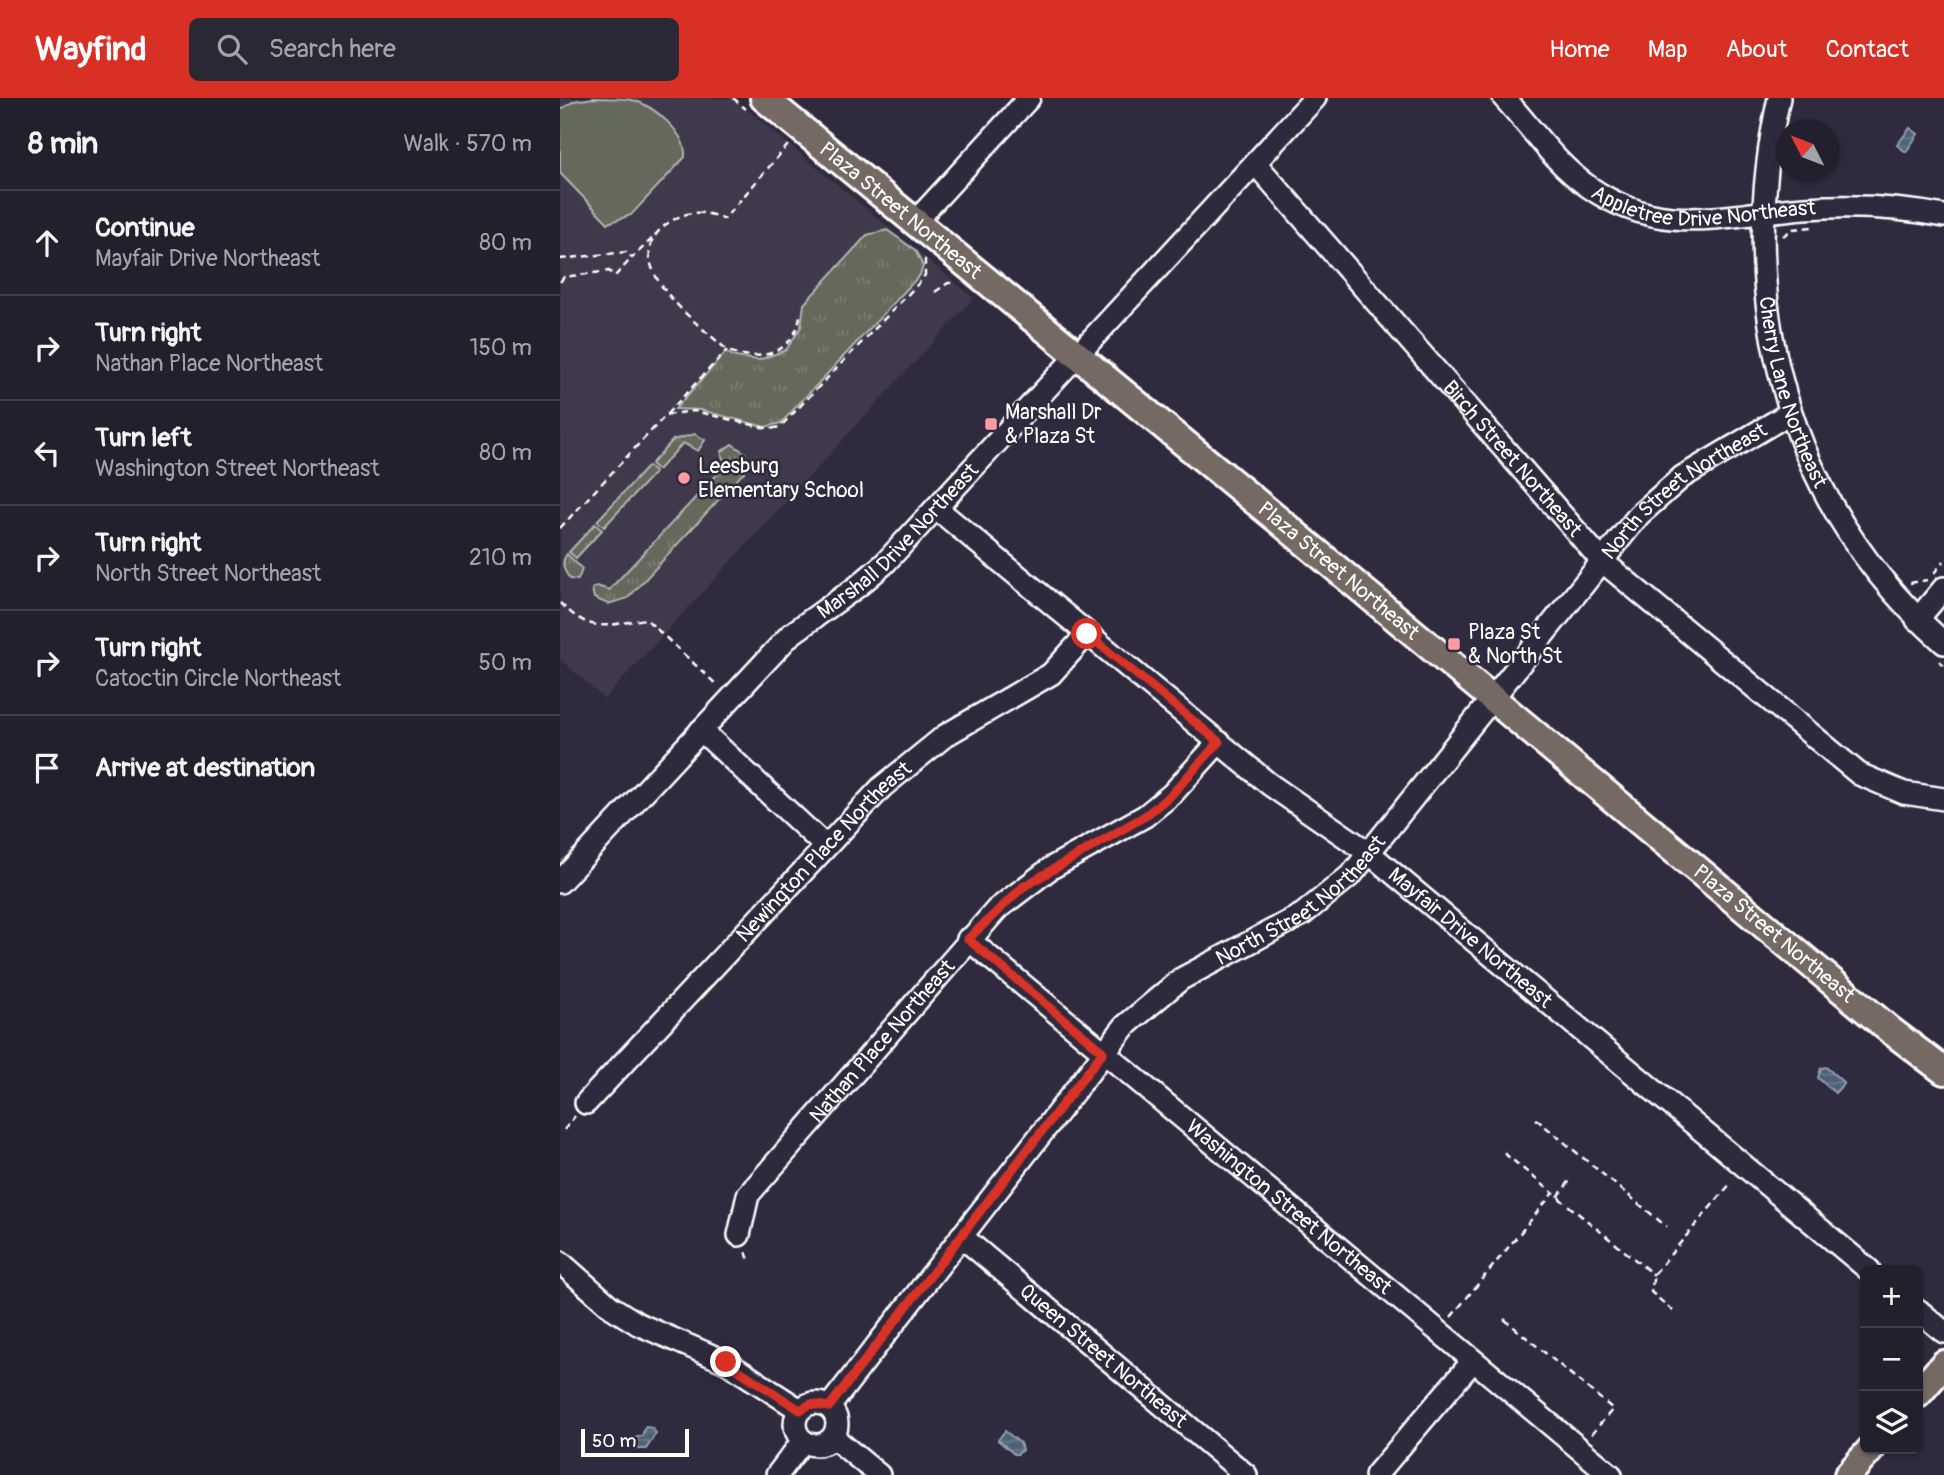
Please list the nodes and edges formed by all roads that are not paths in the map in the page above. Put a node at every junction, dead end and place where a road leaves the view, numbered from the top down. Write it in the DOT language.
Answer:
graph roads {
  1 [pos="1029,98"];
  2 [pos="1315,98"];
  3 [pos="1504,98"];
  4 [pos="1779,98"];
  5 [pos="778,103"];
  6 [pos="1255,163"];
  7 [pos="1762,212"];
  8 [pos="1944,216"];
  9 [pos="916,221"];
  10 [pos="1076,355"];
  11 [pos="1790,413"];
  12 [pos="936,508"];
  13 [pos="1602,561"];
  14 [pos="1944,588"];
  15 [pos="1917,620"];
  16 [pos="1087,634"];
  17 [pos="1944,643"];
  18 [pos="1493,700"];
  19 [pos="701,730"];
  20 [pos="1219,742"];
  21 [pos="1944,799"];
  22 [pos="825,846"];
  23 [pos="1369,853"];
  24 [pos="560,882"];
  25 [pos="968,939"];
  26 [pos="1103,1052"];
  27 [pos="1944,1071"];
  28 [pos="586,1103"];
  29 [pos="738,1235"];
  30 [pos="961,1236"];
  31 [pos="560,1262"];
  32 [pos="1863,1265"];
  33 [pos="1923,1314"];
  34 [pos="1944,1332"];
  35 [pos="1472,1362"];
  36 [pos="1944,1364"];
  37 [pos="1921,1391"];
  38 [pos="829,1407"];
  39 [pos="800,1410"];
  40 [pos="833,1437"];
  41 [pos="803,1441"];
  42 [pos="1867,1454"];
  43 [pos="777,1475"];
  44 [pos="879,1475"];
  45 [pos="1246,1475"];
  46 [pos="1376,1475"];
  47 [pos="1611,1475"];
  48 [pos="1848,1475"];
  1 -- 9 [label="street"];
  2 -- 6 [label="street, Marshall Drive Northeast"];
  3 -- 7 [label="street, Appletree Drive Northeast"];
  4 -- 7 [label="street, Cherry Lane Northeast"];
  5 -- 9 [label="main road, Plaza Street Northeast"];
  6 -- 10 [label="street, Marshall Drive Northeast"];
  6 -- 13 [label="street, Birch Street Northeast"];
  7 -- 8 [label="street, Appletree Drive Northeast"];
  7 -- 11 [label="street, Cherry Lane Northeast"];
  9 -- 10 [label="main road, Plaza Street Northeast"];
  10 -- 12 [label="street, Marshall Drive Northeast"];
  10 -- 18 [label="main road, Plaza Street Northeast"];
  11 -- 13 [label="street, North Street Northeast"];
  11 -- 15 [label="street, Cherry Lane Northeast"];
  12 -- 16 [label="street, Mayfair Drive Northeast"];
  12 -- 19 [label="street, Marshall Drive Northeast"];
  13 -- 18 [label="street, North Street Northeast"];
  13 -- 21 [label="street, Birch Street Northeast"];
  14 -- 15 [label="street"];
  15 -- 17 [label="street, Cherry Lane Northeast"];
  16 -- 20 [label="street, Mayfair Drive Northeast"];
  16 -- 22 [label="street, Newington Place Northeast"];
  18 -- 23 [label="street, North Street Northeast"];
  18 -- 27 [label="main road, Plaza Street Northeast"];
  19 -- 22 [label="street"];
  19 -- 24 [label="street, Marshall Drive Northeast"];
  20 -- 23 [label="street, Mayfair Drive Northeast"];
  20 -- 25 [label="street, Nathan Place Northeast"];
  22 -- 28 [label="street, Newington Place Northeast"];
  23 -- 26 [label="street, North Street Northeast"];
  23 -- 32 [label="street, Mayfair Drive Northeast"];
  25 -- 26 [label="street, Washington Street Northeast"];
  25 -- 29 [label="street, Nathan Place Northeast"];
  26 -- 30 [label="street, North Street Northeast"];
  26 -- 35 [label="street, Washington Street Northeast"];
  30 -- 38 [label="street, North Street Northeast"];
  30 -- 45 [label="street, Queen Street Northeast"];
  31 -- 39 [label="street"];
  33 -- 34 [label="street"];
  35 -- 46 [label="street"];
  35 -- 47 [label="street, Washington Street Northeast"];
  36 -- 37 [label="main road"];
  38 -- 39 [label="street"];
  38 -- 40 [label="street"];
  39 -- 41 [label="street"];
  40 -- 41 [label="street"];
  40 -- 44 [label="street"];
  41 -- 43 [label="street"];
  42 -- 48 [label="main road"];
}
